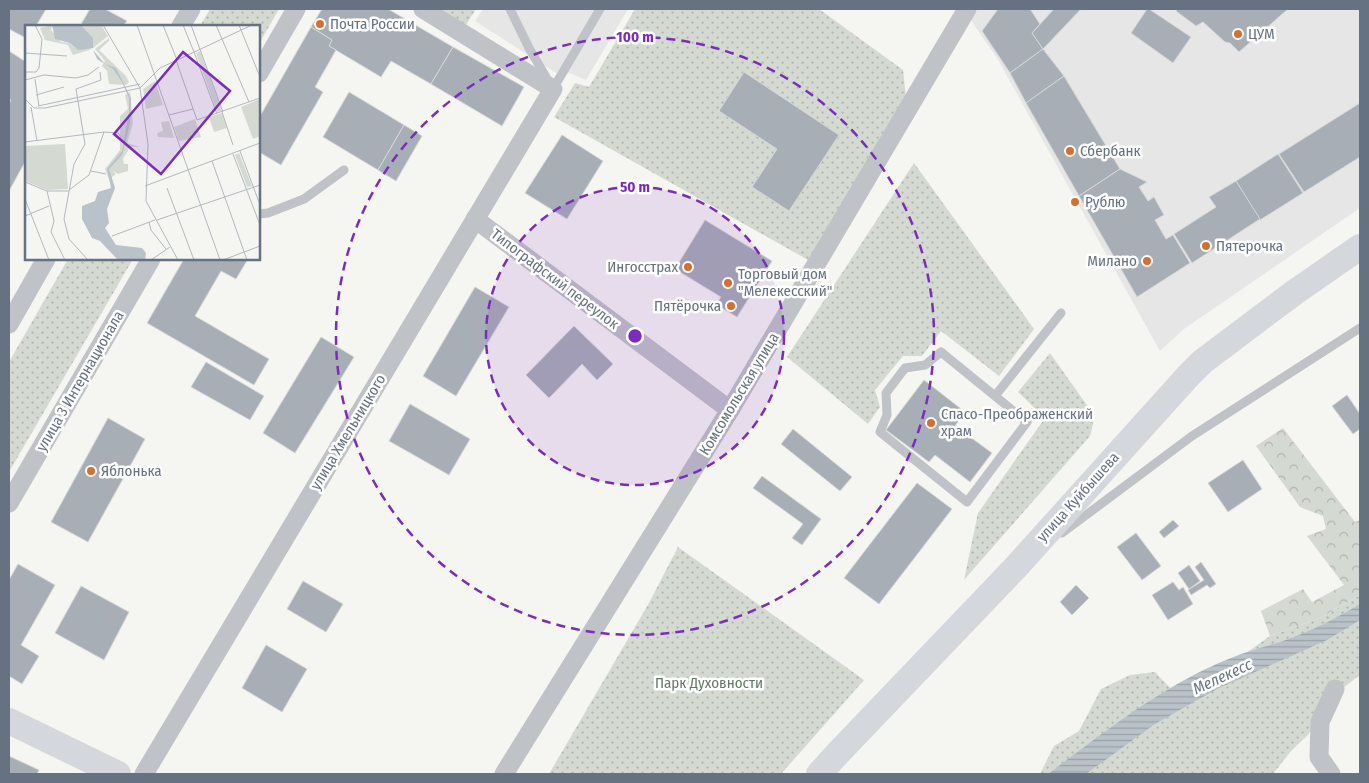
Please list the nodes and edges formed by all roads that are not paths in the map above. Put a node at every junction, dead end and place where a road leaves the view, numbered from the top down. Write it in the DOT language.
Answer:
graph roads {
  1 [pos="191,9"];
  2 [pos="296,9"];
  3 [pos="423,9"];
  4 [pos="510,9"];
  5 [pos="600,9"];
  6 [pos="967,9"];
  7 [pos="182,25"];
  8 [pos="260,71"];
  9 [pos="553,89"];
  10 [pos="344,170"];
  11 [pos="260,214"];
  12 [pos="475,219"];
  13 [pos="1360,247"];
  14 [pos="45,260"];
  15 [pos="150,260"];
  16 [pos="1061,313"];
  17 [pos="9,324"];
  18 [pos="1360,328"];
  19 [pos="995,396"];
  20 [pos="730,410"];
  21 [pos="9,503"];
  22 [pos="1016,567"];
  23 [pos="1335,689"];
  24 [pos="9,721"];
  25 [pos="118,774"];
  26 [pos="144,774"];
  27 [pos="504,774"];
  28 [pos="819,774"];
  29 [pos="1331,774"];
  1 -- 7 [label="street"];
  2 -- 8 [label="street"];
  3 -- 9 [label="street"];
  4 -- 9 [label="lane"];
  5 -- 9 [label="lane"];
  6 -- 20 [label="street, Комсомольская улица"];
  9 -- 12 [label="street, улица Хмельницкого"];
  10 -- 11 [label="lane"];
  12 -- 20 [label="street, Типографский переулок"];
  12 -- 26 [label="street, улица Хмельницкого"];
  13 -- 22 [label="main road, улица Куйбышева"];
  14 -- 17 [label="street"];
  15 -- 21 [label="street, улица 3 Интернационала"];
  16 -- 19 [label="lane"];
  18 -- 22 [label="lane"];
  19 -- 19 [label="lane"];
  20 -- 27 [label="street, Комсомольская улица"];
  22 -- 28 [label="main road, улица Куйбышева"];
  23 -- 29 [label="street"];
  24 -- 25 [label="main road"];
}
